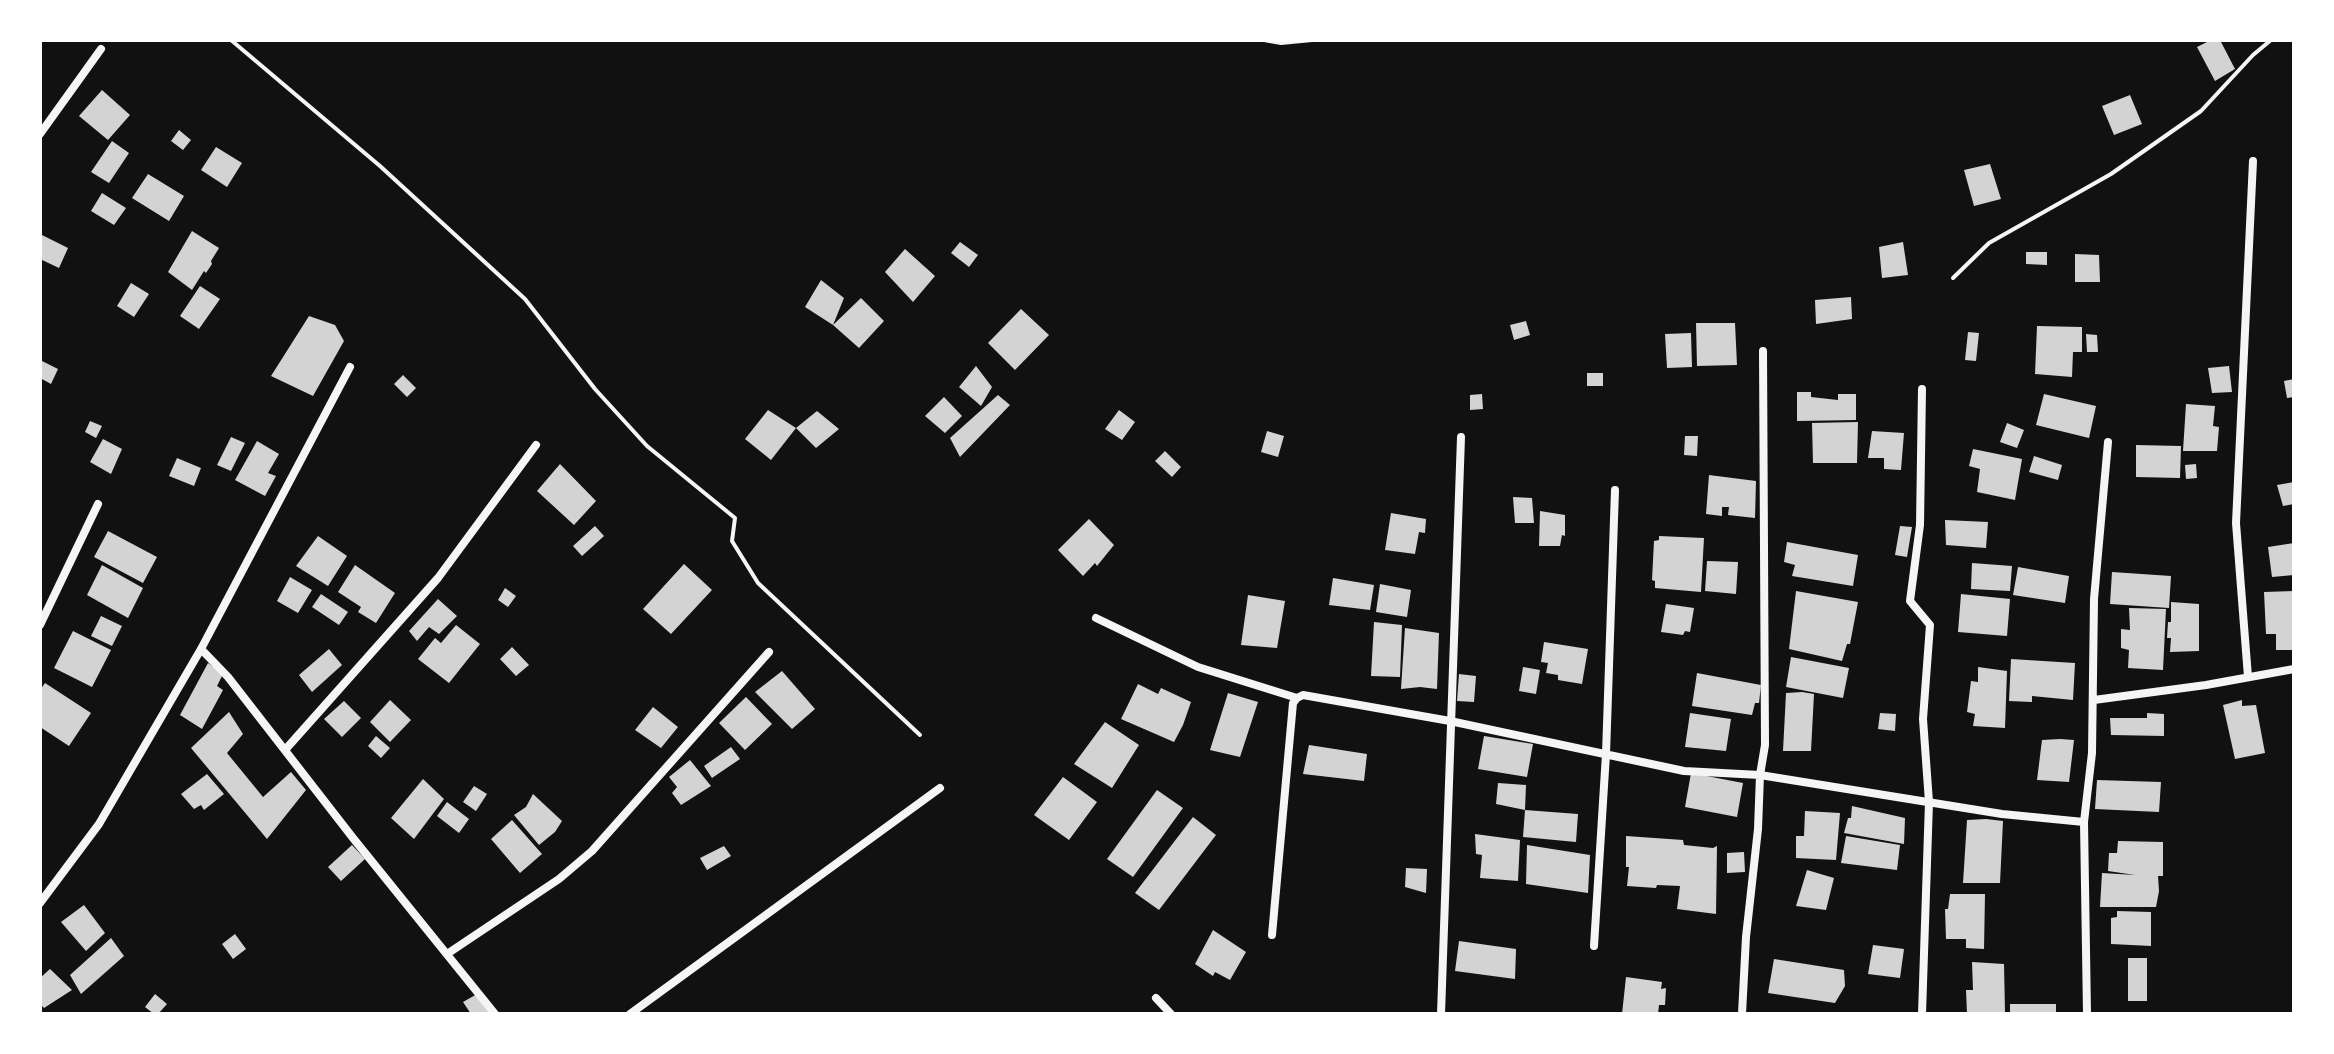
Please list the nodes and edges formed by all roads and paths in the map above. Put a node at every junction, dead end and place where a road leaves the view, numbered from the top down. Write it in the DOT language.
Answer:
graph roads {
  1 [pos="231,40"];
  2 [pos="1264,40"];
  3 [pos="1312,40"];
  4 [pos="2271,40"];
  5 [pos="101,49"];
  6 [pos="40,134"];
  7 [pos="2253,161"];
  8 [pos="1953,278"];
  9 [pos="1763,351"];
  10 [pos="350,367"];
  11 [pos="1922,389"];
  12 [pos="1461,437"];
  13 [pos="2108,442"];
  14 [pos="536,445"];
  15 [pos="1615,490"];
  16 [pos="98,504"];
  17 [pos="1096,618"];
  18 [pos="40,625"];
  19 [pos="201,649"];
  20 [pos="769,652"];
  21 [pos="2294,669"];
  22 [pos="2248,677"];
  23 [pos="1297,698"];
  24 [pos="2094,700"];
  25 [pos="1450,721"];
  26 [pos="920,735"];
  27 [pos="285,750"];
  28 [pos="1606,754"];
  29 [pos="1760,775"];
  30 [pos="940,788"];
  31 [pos="1929,802"];
  32 [pos="2084,822"];
  33 [pos="40,903"];
  34 [pos="1272,935"];
  35 [pos="1594,946"];
  36 [pos="447,954"];
  37 [pos="1156,998"];
  38 [pos="495,1014"];
  39 [pos="630,1014"];
  40 [pos="1171,1014"];
  41 [pos="1441,1014"];
  42 [pos="1742,1014"];
  43 [pos="1922,1014"];
  44 [pos="2087,1014"];
  1 -- 26 [label="path"];
  2 -- 3 [label="path"];
  4 -- 8 [label="path"];
  5 -- 6 [label="street"];
  7 -- 22 [label="street"];
  9 -- 29 [label="street"];
  10 -- 19 [label="street"];
  11 -- 31 [label="street"];
  12 -- 25 [label="street"];
  13 -- 24 [label="street"];
  14 -- 27 [label="street"];
  15 -- 28 [label="street"];
  16 -- 18 [label="street"];
  17 -- 23 [label="street"];
  19 -- 27 [label="street"];
  19 -- 33 [label="street"];
  20 -- 36 [label="street"];
  21 -- 22 [label="street"];
  22 -- 24 [label="street"];
  23 -- 25 [label="street"];
  23 -- 34 [label="street"];
  24 -- 32 [label="street"];
  25 -- 28 [label="street"];
  25 -- 41 [label="street"];
  27 -- 36 [label="street"];
  28 -- 29 [label="street"];
  28 -- 35 [label="street"];
  29 -- 31 [label="street"];
  29 -- 42 [label="street"];
  30 -- 39 [label="street"];
  31 -- 32 [label="street"];
  31 -- 43 [label="street"];
  32 -- 44 [label="street"];
  36 -- 38 [label="street"];
  37 -- 40 [label="street"];
}
